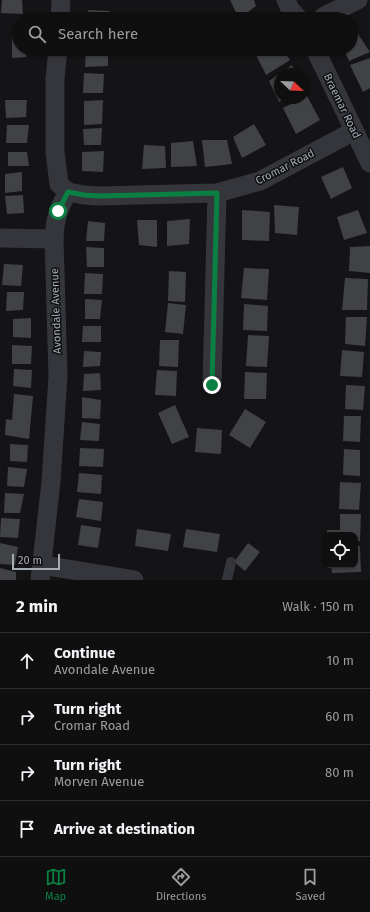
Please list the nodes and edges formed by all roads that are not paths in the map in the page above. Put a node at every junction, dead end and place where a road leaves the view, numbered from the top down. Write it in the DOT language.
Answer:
graph roads {
  1 [pos="61,0"];
  2 [pos="286,0"];
  3 [pos="358,0"];
  4 [pos="60,12"];
  5 [pos="293,12"];
  6 [pos="332,12"];
  7 [pos="57,56"];
  8 [pos="318,56"];
  9 [pos="354,131"];
  10 [pos="370,163"];
  11 [pos="68,192"];
  12 [pos="217,193"];
  13 [pos="0,238"];
  14 [pos="54,239"];
  15 [pos="212,385"];
  16 [pos="231,562"];
  17 [pos="41,573"];
  18 [pos="134,580"];
  19 [pos="227,580"];
  1 -- 4 [label="street"];
  2 -- 5 [label="street"];
  3 -- 6 [label="street"];
  7 -- 11 [label="street"];
  8 -- 9 [label="street, Braemar Road"];
  9 -- 10 [label="street, Braemar Road"];
  9 -- 12 [label="street, Cromar Road"];
  11 -- 12 [label="street, Cromar Road"];
  11 -- 14 [label="street, Avondale Avenue"];
  12 -- 15 [label="street"];
  13 -- 14 [label="street"];
  14 -- 17 [label="street, Avondale Avenue"];
  16 -- 19 [label="lane"];
  17 -- 18 [label="street"];
}
